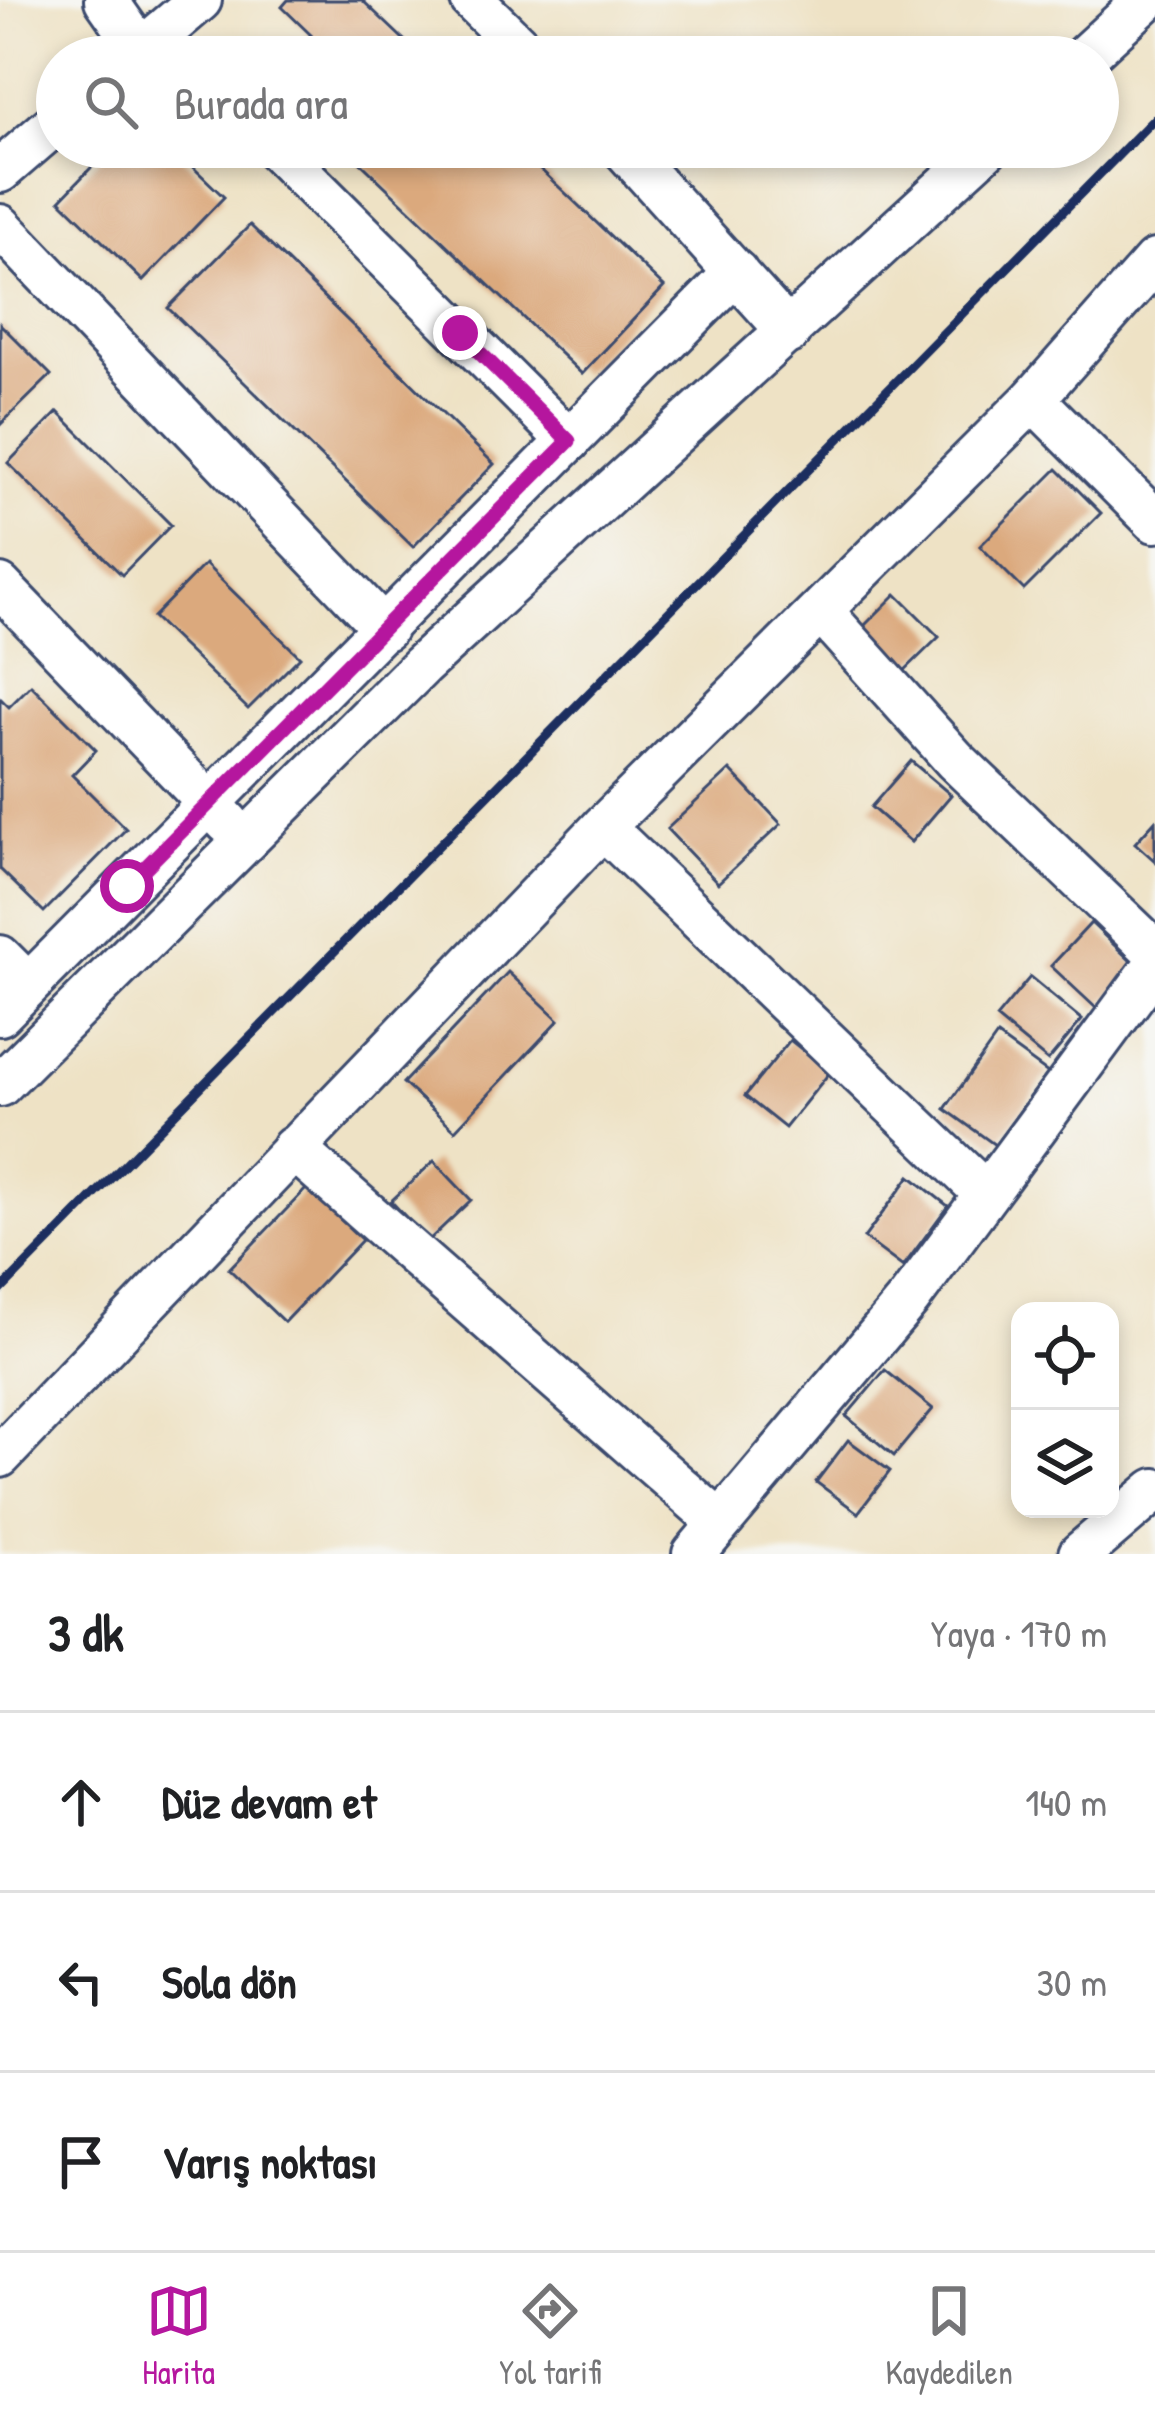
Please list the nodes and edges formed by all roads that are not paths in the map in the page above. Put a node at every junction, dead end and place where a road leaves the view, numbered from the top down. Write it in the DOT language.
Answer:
graph roads {
  1 [pos="106,0"];
  2 [pos="200,0"];
  3 [pos="472,0"];
  4 [pos="1145,0"];
  5 [pos="141,36"];
  6 [pos="166,36"];
  7 [pos="509,36"];
  8 [pos="1106,36"];
  9 [pos="36,140"];
  10 [pos="295,168"];
  11 [pos="641,168"];
  12 [pos="965,168"];
  13 [pos="0,171"];
  14 [pos="0,226"];
  15 [pos="1155,261"];
  16 [pos="736,272"];
  17 [pos="789,332"];
  18 [pos="1033,399"];
  19 [pos="569,441"];
  20 [pos="1155,521"];
  21 [pos="0,586"];
  22 [pos="821,611"];
  23 [pos="385,628"];
  24 [pos="210,803"];
  25 [pos="603,827"];
  26 [pos="244,842"];
  27 [pos="1155,951"];
  28 [pos="1155,966"];
  29 [pos="9,985"];
  30 [pos="0,1085"];
  31 [pos="293,1148"];
  32 [pos="986,1194"];
  33 [pos="0,1456"];
  34 [pos="1155,1490"];
  35 [pos="705,1537"];
  36 [pos="1080,1554"];
  1 -- 5 [label="street"];
  2 -- 6 [label="street"];
  3 -- 7 [label="street"];
  4 -- 8 [label="street"];
  9 -- 13 [label="street"];
  10 -- 19 [label="street"];
  11 -- 16 [label="street"];
  12 -- 17 [label="street"];
  14 -- 23 [label="street"];
  15 -- 18 [label="street"];
  16 -- 17 [label="street"];
  16 -- 19 [label="street"];
  17 -- 26 [label="street"];
  18 -- 20 [label="street"];
  18 -- 22 [label="street"];
  19 -- 23 [label="street"];
  21 -- 24 [label="street"];
  22 -- 25 [label="street"];
  22 -- 27 [label="street"];
  23 -- 24 [label="street"];
  24 -- 26 [label="street"];
  24 -- 29 [label="street"];
  25 -- 31 [label="street"];
  25 -- 32 [label="street"];
  26 -- 30 [label="street"];
  28 -- 32 [label="street"];
  31 -- 33 [label="street"];
  31 -- 35 [label="street"];
  32 -- 35 [label="street"];
  34 -- 36 [label="street"];
}
